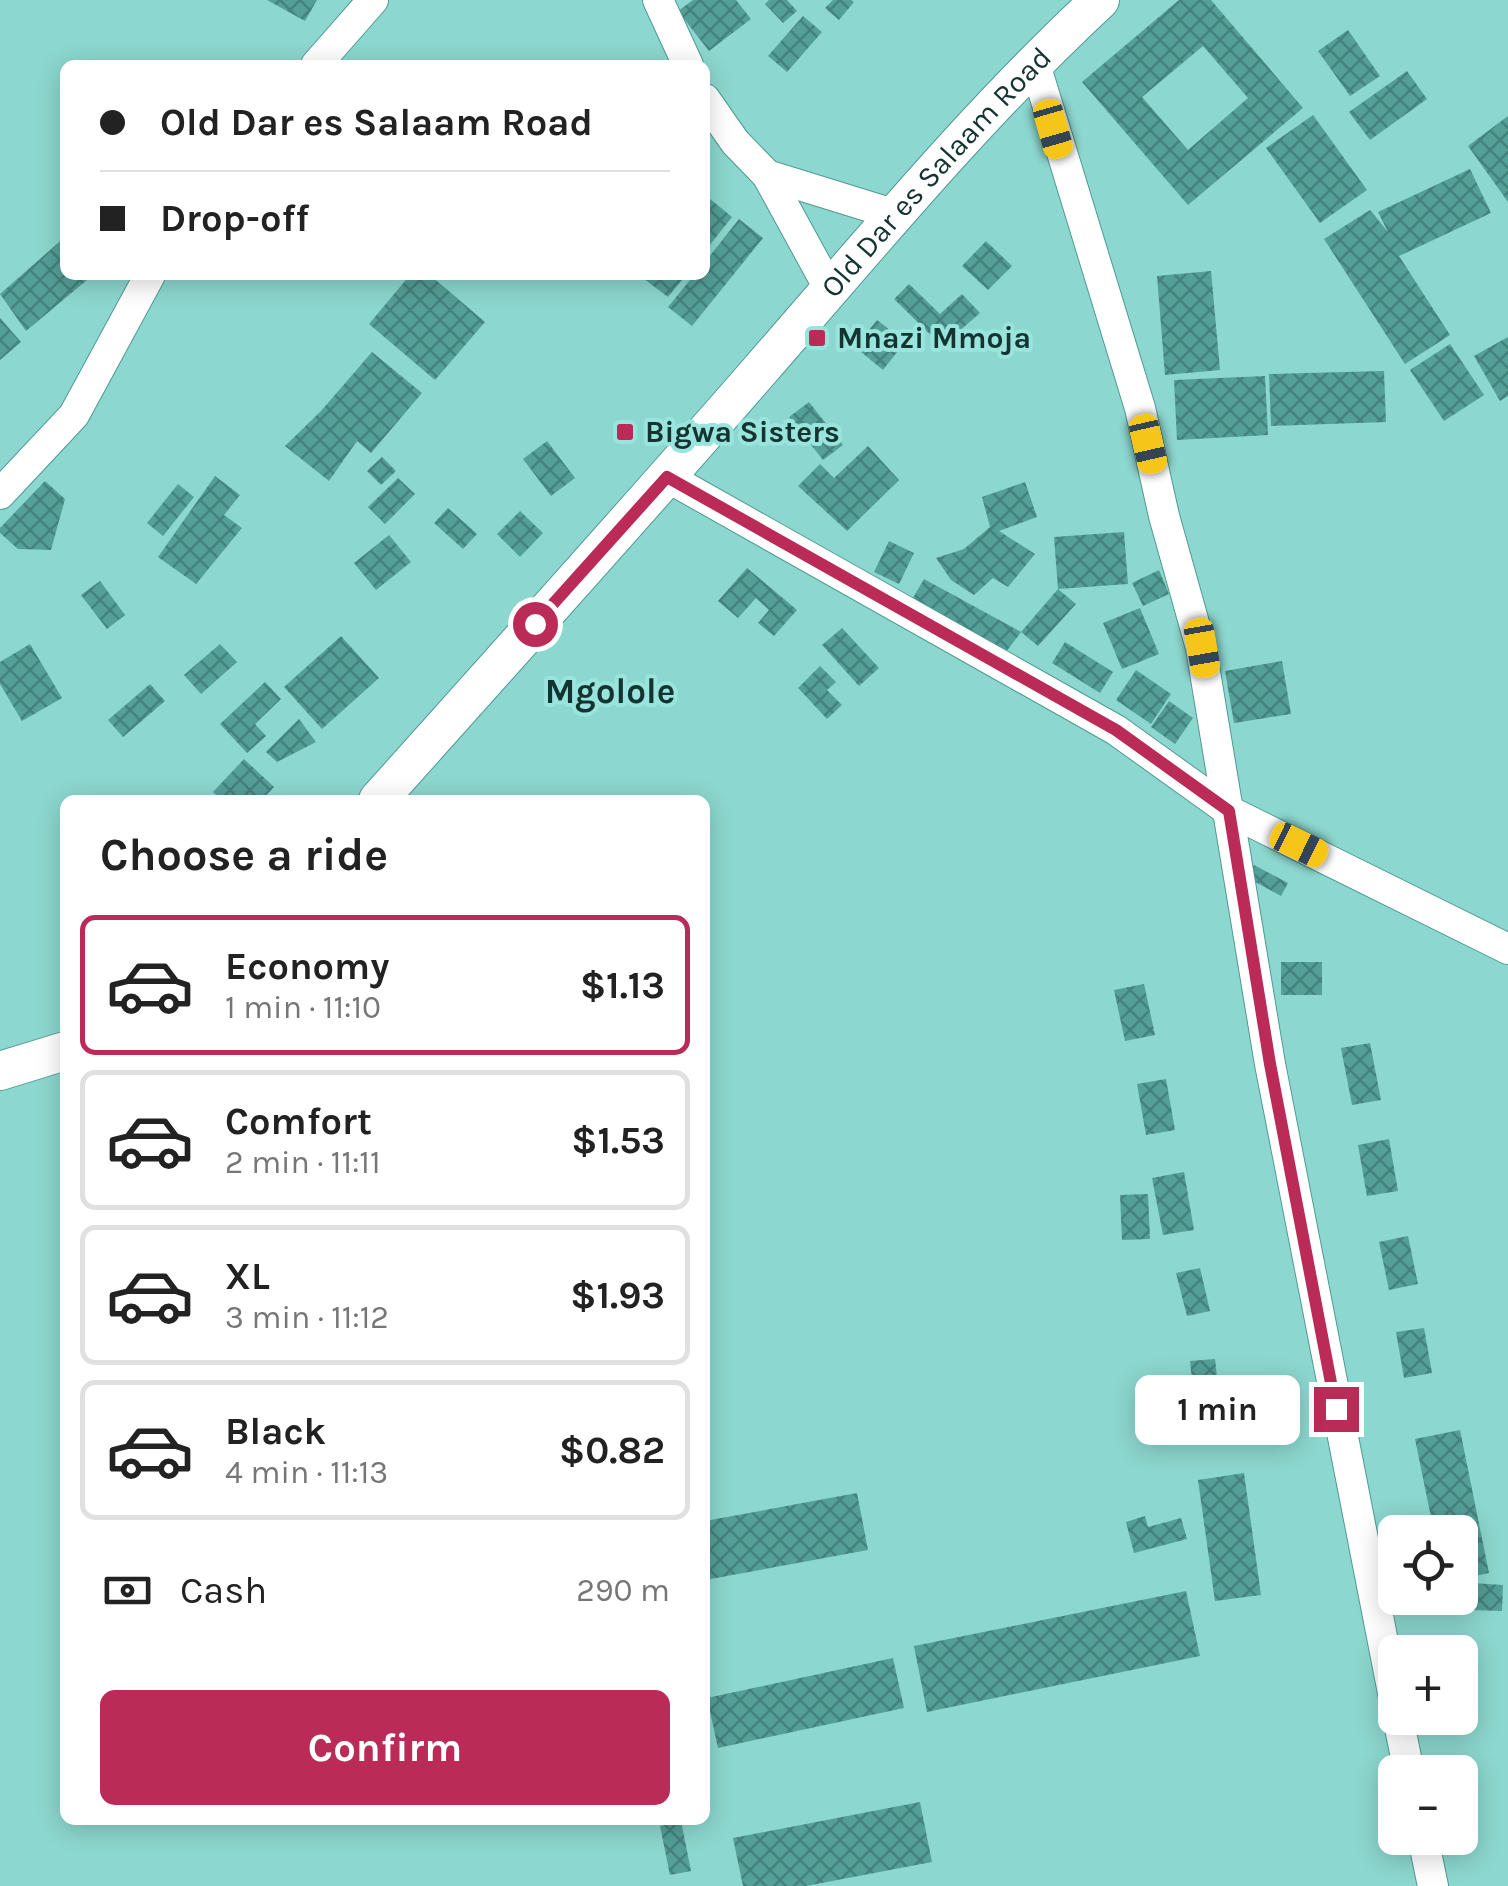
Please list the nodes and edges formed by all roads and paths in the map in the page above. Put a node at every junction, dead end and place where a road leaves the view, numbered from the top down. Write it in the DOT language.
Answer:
graph roads {
  1 [pos="373,0"];
  2 [pos="658,0"];
  3 [pos="1100,0"];
  4 [pos="320,60"];
  5 [pos="686,60"];
  6 [pos="1034,61"];
  7 [pos="710,106"];
  8 [pos="767,175"];
  9 [pos="893,214"];
  10 [pos="147,280"];
  11 [pos="830,290"];
  12 [pos="667,477"];
  13 [pos="0,494"];
  14 [pos="382,795"];
  15 [pos="1229,811"];
  16 [pos="1508,949"];
  17 [pos="60,1052"];
  18 [pos="0,1071"];
  19 [pos="1382,1635"];
  20 [pos="1427,1855"];
  21 [pos="1433,1886"];
  1 -- 4 [label="street"];
  2 -- 5 [label="street"];
  3 -- 6 [label="street, Old Dar es Salaam Road"];
  6 -- 9 [label="street, Old Dar es Salaam Road"];
  6 -- 15 [label="street"];
  7 -- 8 [label="street"];
  8 -- 9 [label="street"];
  8 -- 11 [label="street"];
  9 -- 11 [label="street, Old Dar es Salaam Road"];
  10 -- 13 [label="street"];
  11 -- 12 [label="street, Old Dar es Salaam Road"];
  12 -- 14 [label="street, Old Dar es Salaam Road"];
  12 -- 15 [label="street"];
  15 -- 16 [label="street"];
  15 -- 19 [label="street"];
  17 -- 18 [label="street"];
  20 -- 21 [label="street"];
}
